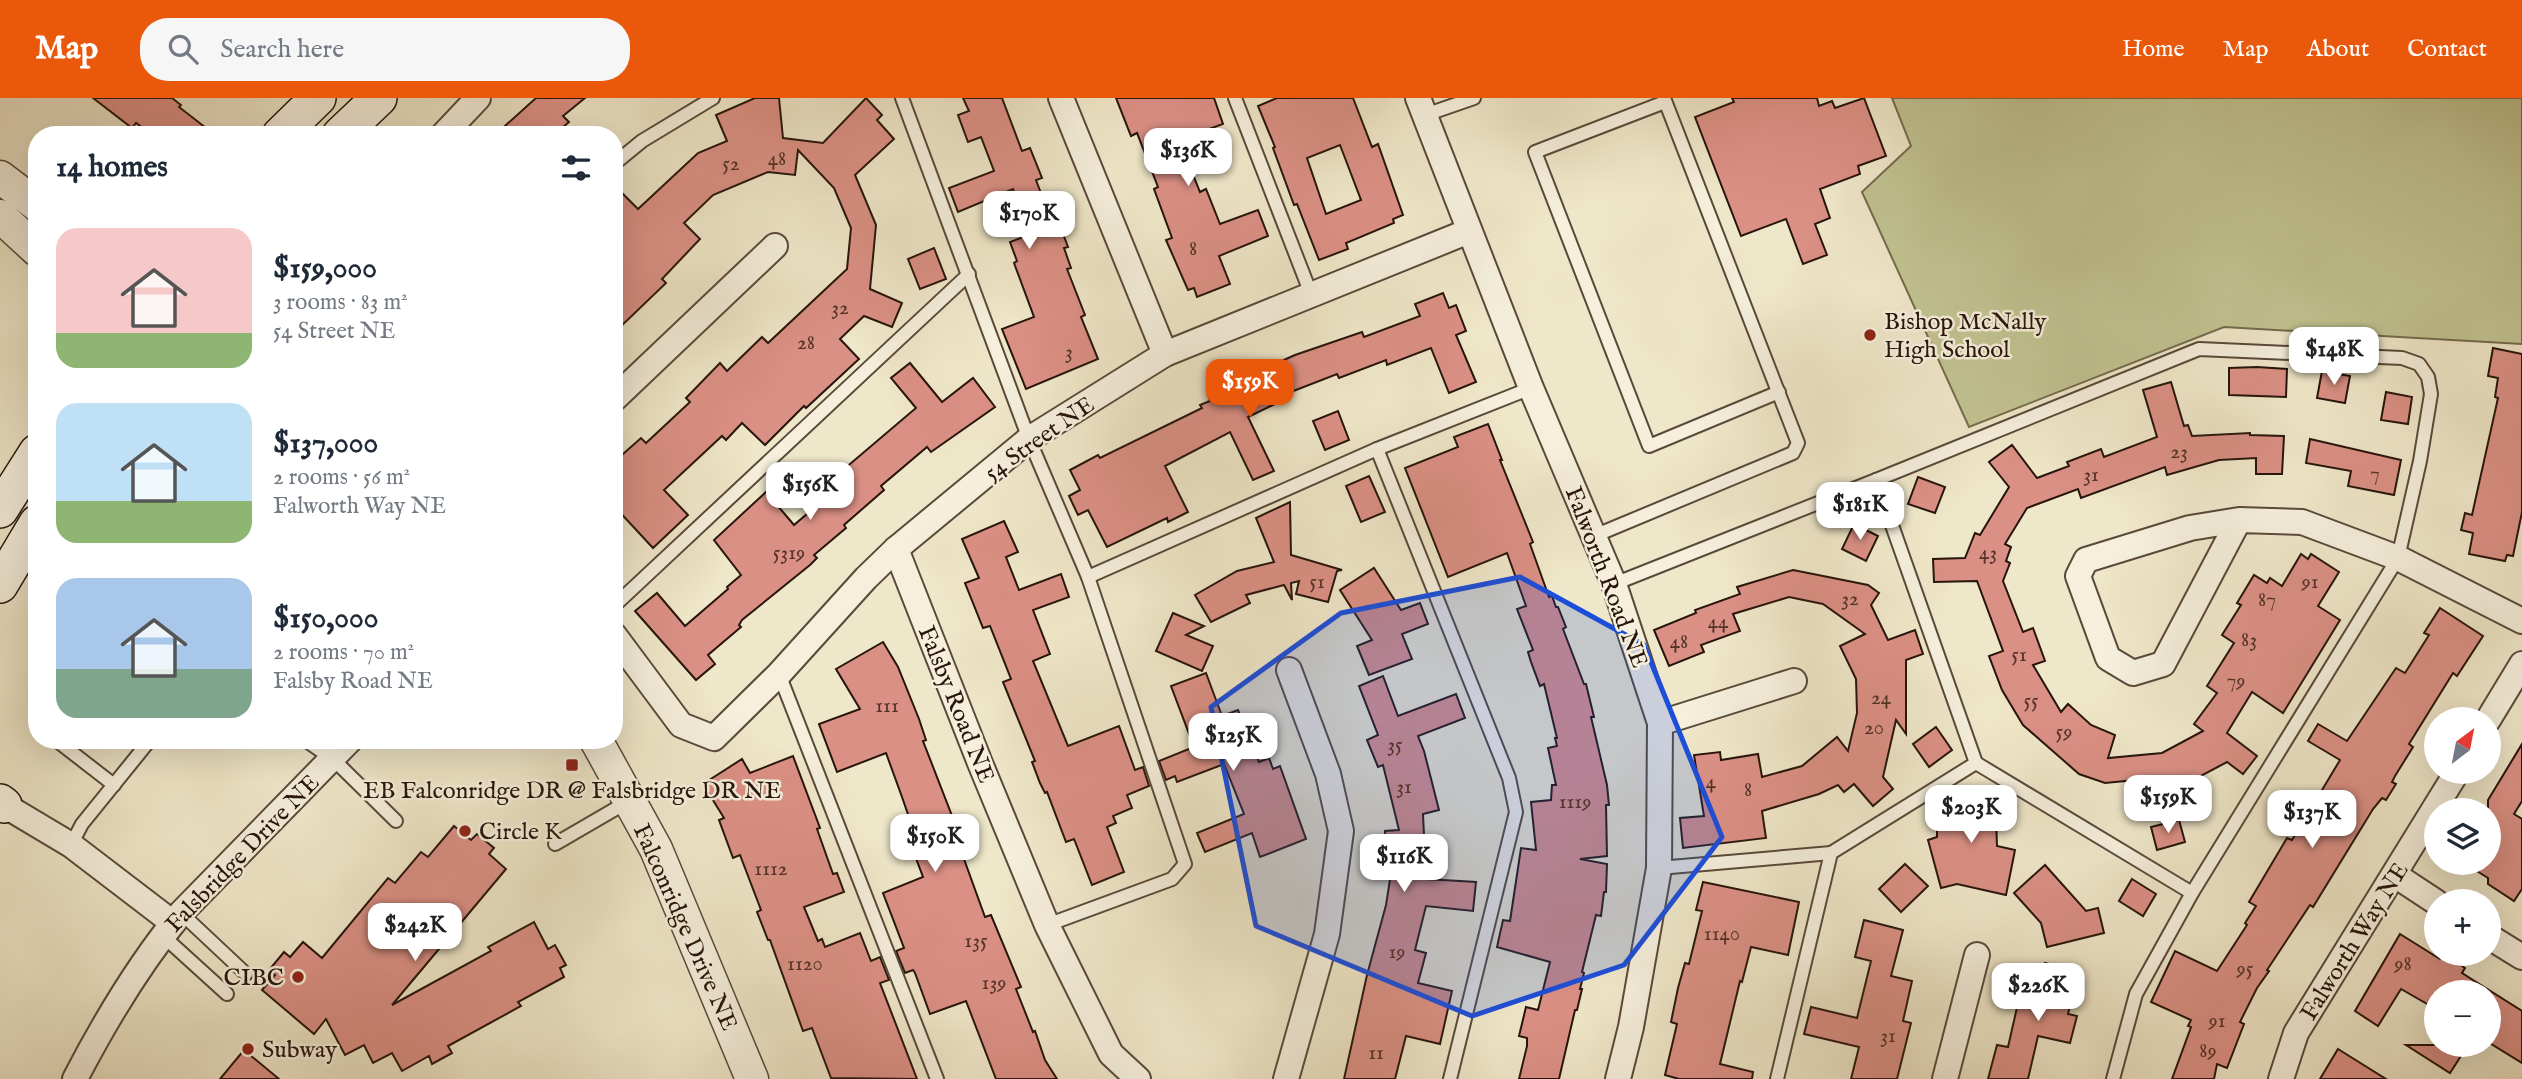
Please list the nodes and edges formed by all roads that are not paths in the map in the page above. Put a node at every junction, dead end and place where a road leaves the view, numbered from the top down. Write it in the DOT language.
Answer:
graph roads {
  1 [pos="317,98"];
  2 [pos="379,98"];
  3 [pos="478,98"];
  4 [pos="713,98"];
  5 [pos="902,98"];
  6 [pos="1061,98"];
  7 [pos="1235,98"];
  8 [pos="1474,98"];
  9 [pos="1664,100"];
  10 [pos="1422,107"];
  11 [pos="289,126"];
  12 [pos="350,126"];
  13 [pos="452,126"];
  14 [pos="623,157"];
  15 [pos="0,177"];
  16 [pos="28,198"];
  17 [pos="0,216"];
  18 [pos="1469,231"];
  19 [pos="28,242"];
  20 [pos="775,246"];
  21 [pos="969,274"];
  22 [pos="1311,294"];
  23 [pos="1165,355"];
  24 [pos="1531,388"];
  25 [pos="623,390"];
  26 [pos="1779,392"];
  27 [pos="1029,439"];
  28 [pos="1377,449"];
  29 [pos="28,466"];
  30 [pos="1876,480"];
  31 [pos="0,510"];
  32 [pos="2239,520"];
  33 [pos="1594,536"];
  34 [pos="28,538"];
  35 [pos="896,549"];
  36 [pos="2398,558"];
  37 [pos="1088,577"];
  38 [pos="1614,584"];
  39 [pos="0,585"];
  40 [pos="623,598"];
  41 [pos="2522,621"];
  42 [pos="623,647"];
  43 [pos="2522,664"];
  44 [pos="1289,670"];
  45 [pos="779,674"];
  46 [pos="1794,681"];
  47 [pos="2496,707"];
  48 [pos="1660,723"];
  49 [pos="68,749"];
  50 [pos="143,749"];
  51 [pos="318,749"];
  52 [pos="342,749"];
  53 [pos="601,749"];
  54 [pos="333,759"];
  55 [pos="1976,763"];
  56 [pos="2450,784"];
  57 [pos="114,785"];
  58 [pos="629,801"];
  59 [pos="1,804"];
  60 [pos="396,821"];
  61 [pos="555,844"];
  62 [pos="71,845"];
  63 [pos="1830,853"];
  64 [pos="1659,868"];
  65 [pos="2395,875"];
  66 [pos="2192,893"];
  67 [pos="2424,894"];
  68 [pos="172,924"];
  69 [pos="1047,925"];
  70 [pos="2501,944"];
  71 [pos="1977,955"];
  72 [pos="2522,957"];
  73 [pos="246,974"];
  74 [pos="227,994"];
  75 [pos="75,1079"];
  76 [pos="752,1079"];
  77 [pos="937,1079"];
  78 [pos="1138,1079"];
  79 [pos="1286,1079"];
  80 [pos="1450,1079"];
  81 [pos="1618,1079"];
  82 [pos="1777,1079"];
  83 [pos="1945,1079"];
  84 [pos="2113,1079"];
  85 [pos="2281,1079"];
  1 -- 11 [label="main road"];
  2 -- 12 [label="main road"];
  3 -- 13 [label="street"];
  4 -- 14 [label="lane"];
  5 -- 21 [label="lane"];
  6 -- 23 [label="street"];
  7 -- 22 [label="lane"];
  8 -- 10 [label="lane"];
  9 -- 26 [label="lane"];
  9 -- 26 [label="lane"];
  10 -- 18 [label="street, Falworth Road NE"];
  15 -- 16 [label="street"];
  17 -- 19 [label="street"];
  18 -- 22 [label="street, 54 Street NE"];
  18 -- 24 [label="street, Falworth Road NE"];
  20 -- 25 [label="street"];
  21 -- 27 [label="lane"];
  21 -- 40 [label="lane"];
  22 -- 23 [label="street, 54 Street NE"];
  23 -- 27 [label="street, 54 Street NE"];
  24 -- 28 [label="lane"];
  24 -- 33 [label="street, Falworth Road NE"];
  26 -- 33 [label="lane"];
  27 -- 35 [label="street, 54 Street NE"];
  27 -- 37 [label="lane"];
  28 -- 37 [label="lane"];
  28 -- 80 [label="lane"];
  29 -- 31 [label="main road"];
  30 -- 36 [label="lane"];
  30 -- 38 [label="lane"];
  30 -- 55 [label="lane"];
  32 -- 32 [label="street"];
  32 -- 36 [label="street"];
  33 -- 38 [label="street, Falworth Road NE"];
  34 -- 39 [label="main road"];
  35 -- 45 [label="street, 54 Street NE"];
  35 -- 69 [label="street, Falsby Road NE"];
  36 -- 41 [label="street"];
  36 -- 66 [label="lane"];
  37 -- 69 [label="lane"];
  38 -- 48 [label="street, Falworth Road NE"];
  42 -- 45 [label="street, 54 Street NE"];
  43 -- 47 [label="street"];
  44 -- 79 [label="street"];
  45 -- 77 [label="lane"];
  46 -- 48 [label="street"];
  48 -- 64 [label="street, Falworth Road NE"];
  49 -- 57 [label="lane"];
  50 -- 57 [label="lane"];
  51 -- 54 [label="lane"];
  52 -- 54 [label="street, Falsbridge Drive NE"];
  53 -- 58 [label="street, Falconridge Drive NE"];
  54 -- 60 [label="lane"];
  54 -- 68 [label="street, Falsbridge Drive NE"];
  55 -- 63 [label="lane"];
  55 -- 66 [label="lane"];
  56 -- 65 [label="street, Falworth Way NE"];
  57 -- 62 [label="lane"];
  58 -- 61 [label="lane"];
  58 -- 76 [label="street, Falconridge Drive NE"];
  59 -- 62 [label="street"];
  62 -- 68 [label="street"];
  63 -- 64 [label="lane"];
  63 -- 82 [label="lane"];
  64 -- 81 [label="street, Falworth Road NE"];
  65 -- 67 [label="street"];
  65 -- 85 [label="street, Falworth Way NE"];
  66 -- 84 [label="lane"];
  68 -- 73 [label="lane"];
  68 -- 74 [label="lane"];
  68 -- 75 [label="street, Falsbridge Drive NE"];
  69 -- 78 [label="street, Falsby Road NE"];
  70 -- 72 [label="street"];
  71 -- 83 [label="street"];
}
